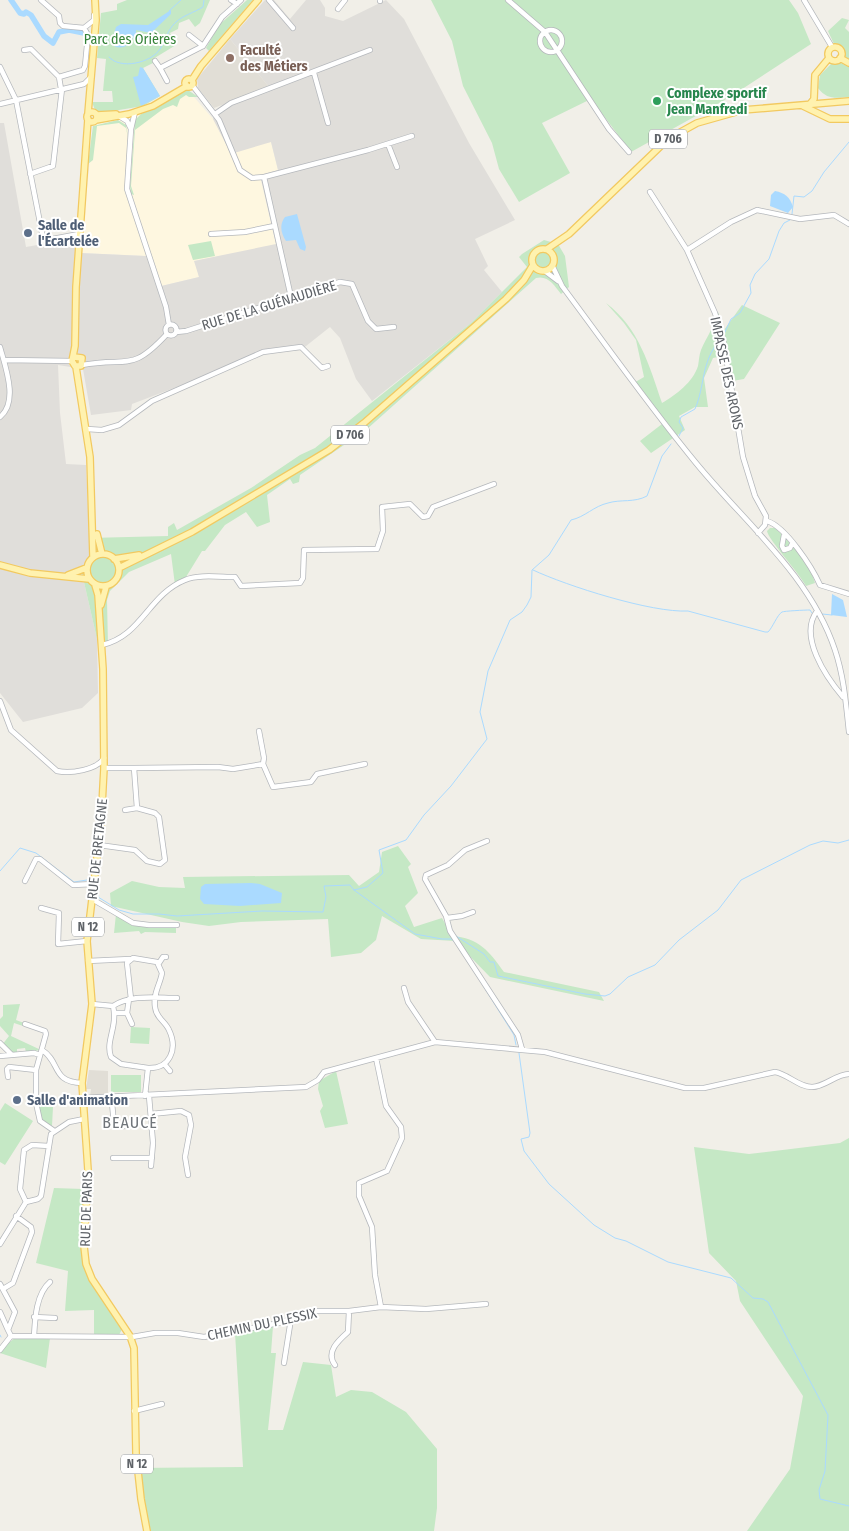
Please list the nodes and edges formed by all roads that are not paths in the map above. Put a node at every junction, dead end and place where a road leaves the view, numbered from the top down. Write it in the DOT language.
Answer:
graph roads {
  1 [pos="41,0"];
  2 [pos="96,0"];
  3 [pos="231,0"];
  4 [pos="256,0"];
  5 [pos="270,0"];
  6 [pos="345,0"];
  7 [pos="508,0"];
  8 [pos="804,0"];
  9 [pos="239,2"];
  10 [pos="338,9"];
  11 [pos="84,28"];
  12 [pos="293,28"];
  13 [pos="545,32"];
  14 [pos="189,35"];
  15 [pos="203,46"];
  16 [pos="832,47"];
  17 [pos="24,50"];
  18 [pos="370,50"];
  19 [pos="557,50"];
  20 [pos="829,58"];
  21 [pos="840,58"];
  22 [pos="155,61"];
  23 [pos="849,63"];
  24 [pos="201,66"];
  25 [pos="0,67"];
  26 [pos="160,68"];
  27 [pos="314,72"];
  28 [pos="60,77"];
  29 [pos="91,77"];
  30 [pos="167,81"];
  31 [pos="189,82"];
  32 [pos="84,84"];
  33 [pos="90,88"];
  34 [pos="62,89"];
  35 [pos="815,90"];
  36 [pos="16,100"];
  37 [pos="849,101"];
  38 [pos="829,102"];
  39 [pos="0,104"];
  40 [pos="810,104"];
  41 [pos="799,105"];
  42 [pos="135,112"];
  43 [pos="215,114"];
  44 [pos="119,116"];
  45 [pos="825,116"];
  46 [pos="93,117"];
  47 [pos="849,119"];
  48 [pos="328,123"];
  49 [pos="131,129"];
  50 [pos="412,136"];
  51 [pos="388,144"];
  52 [pos="629,152"];
  53 [pos="397,167"];
  54 [pos="30,174"];
  55 [pos="264,177"];
  56 [pos="650,192"];
  57 [pos="849,224"];
  58 [pos="274,226"];
  59 [pos="79,234"];
  60 [pos="211,234"];
  61 [pos="569,234"];
  62 [pos="547,250"];
  63 [pos="687,250"];
  64 [pos="554,255"];
  65 [pos="533,265"];
  66 [pos="553,267"];
  67 [pos="539,271"];
  68 [pos="546,272"];
  69 [pos="524,280"];
  70 [pos="562,286"];
  71 [pos="291,297"];
  72 [pos="169,325"];
  73 [pos="394,328"];
  74 [pos="176,332"];
  75 [pos="167,334"];
  76 [pos="0,347"];
  77 [pos="4,360"];
  78 [pos="78,362"];
  79 [pos="328,366"];
  80 [pos="80,387"];
  81 [pos="84,393"];
  82 [pos="0,417"];
  83 [pos="89,429"];
  84 [pos="494,484"];
  85 [pos="767,521"];
  86 [pos="758,533"];
  87 [pos="784,535"];
  88 [pos="792,544"];
  89 [pos="148,552"];
  90 [pos="102,554"];
  91 [pos="93,557"];
  92 [pos="114,559"];
  93 [pos="0,565"];
  94 [pos="86,568"];
  95 [pos="119,568"];
  96 [pos="63,576"];
  97 [pos="89,579"];
  98 [pos="95,585"];
  99 [pos="106,587"];
  100 [pos="849,594"];
  101 [pos="817,611"];
  102 [pos="100,629"];
  103 [pos="102,645"];
  104 [pos="846,696"];
  105 [pos="0,700"];
  106 [pos="259,731"];
  107 [pos="849,732"];
  108 [pos="105,757"];
  109 [pos="263,764"];
  110 [pos="365,764"];
  111 [pos="104,768"];
  112 [pos="134,768"];
  113 [pos="136,808"];
  114 [pos="125,810"];
  115 [pos="487,841"];
  116 [pos="99,845"];
  117 [pos="25,881"];
  118 [pos="94,884"];
  119 [pos="92,899"];
  120 [pos="41,908"];
  121 [pos="473,912"];
  122 [pos="447,918"];
  123 [pos="177,925"];
  124 [pos="87,941"];
  125 [pos="166,957"];
  126 [pos="130,959"];
  127 [pos="88,961"];
  128 [pos="159,964"];
  129 [pos="404,988"];
  130 [pos="154,998"];
  131 [pos="177,998"];
  132 [pos="130,999"];
  133 [pos="92,1004"];
  134 [pos="113,1006"];
  135 [pos="114,1013"];
  136 [pos="127,1013"];
  137 [pos="25,1024"];
  138 [pos="132,1024"];
  139 [pos="434,1042"];
  140 [pos="0,1043"];
  141 [pos="522,1049"];
  142 [pos="41,1053"];
  143 [pos="11,1054"];
  144 [pos="0,1056"];
  145 [pos="376,1058"];
  146 [pos="165,1065"];
  147 [pos="148,1068"];
  148 [pos="36,1070"];
  149 [pos="170,1070"];
  150 [pos="849,1074"];
  151 [pos="8,1077"];
  152 [pos="82,1083"];
  153 [pos="147,1096"];
  154 [pos="113,1097"];
  155 [pos="82,1098"];
  156 [pos="151,1114"];
  157 [pos="84,1119"];
  158 [pos="125,1126"];
  159 [pos="53,1130"];
  160 [pos="48,1146"];
  161 [pos="113,1158"];
  162 [pos="152,1158"];
  163 [pos="151,1166"];
  164 [pos="188,1175"];
  165 [pos="26,1202"];
  166 [pos="16,1216"];
  167 [pos="0,1244"];
  168 [pos="50,1282"];
  169 [pos="0,1284"];
  170 [pos="3,1289"];
  171 [pos="486,1304"];
  172 [pos="381,1307"];
  173 [pos="348,1311"];
  174 [pos="0,1312"];
  175 [pos="34,1317"];
  176 [pos="55,1318"];
  177 [pos="290,1319"];
  178 [pos="8,1330"];
  179 [pos="10,1336"];
  180 [pos="34,1336"];
  181 [pos="130,1336"];
  182 [pos="0,1350"];
  183 [pos="284,1363"];
  184 [pos="335,1365"];
  185 [pos="162,1404"];
  186 [pos="134,1411"];
  187 [pos="147,1531"];
  1 -- 11 [label="street"];
  2 -- 11 [label="street"];
  2 -- 29 [label="main road"];
  2 -- 46 [label="main road"];
  3 -- 9 [label="street"];
  4 -- 24 [label="main road"];
  5 -- 12 [label="street"];
  6 -- 10 [label="street"];
  7 -- 13 [label="street"];
  8 -- 16 [label="street"];
  9 -- 15 [label="street"];
  11 -- 28 [label="street"];
  13 -- 19 [label="street"];
  13 -- 19 [label="street"];
  13 -- 19 [label="street"];
  14 -- 15 [label="street"];
  15 -- 26 [label="street"];
  16 -- 20 [label="main road"];
  16 -- 21 [label="main road"];
  17 -- 28 [label="street"];
  18 -- 27 [label="street"];
  19 -- 52 [label="street"];
  20 -- 21 [label="main road"];
  20 -- 35 [label="main road"];
  21 -- 23 [label="main road"];
  22 -- 26 [label="street"];
  24 -- 31 [label="main road"];
  24 -- 31 [label="main road"];
  25 -- 36 [label="street"];
  26 -- 30 [label="street"];
  27 -- 43 [label="street"];
  27 -- 48 [label="street"];
  28 -- 34 [label="street"];
  29 -- 32 [label="street"];
  29 -- 33 [label="main road"];
  31 -- 42 [label="main road"];
  31 -- 43 [label="street"];
  31 -- 46 [label="main road"];
  32 -- 33 [label="street"];
  32 -- 34 [label="street"];
  33 -- 46 [label="main road"];
  34 -- 36 [label="street"];
  34 -- 54 [label="street"];
  35 -- 38 [label="main road"];
  35 -- 40 [label="main road"];
  36 -- 39 [label="street"];
  36 -- 54 [label="street"];
  37 -- 38 [label="main road, D 706"];
  38 -- 40 [label="main road, D 706"];
  38 -- 45 [label="main road"];
  40 -- 41 [label="main road, D 706"];
  41 -- 45 [label="main road"];
  41 -- 61 [label="main road, D 706"];
  42 -- 44 [label="main road"];
  42 -- 49 [label="street"];
  43 -- 55 [label="street"];
  44 -- 46 [label="main road"];
  44 -- 49 [label="street"];
  45 -- 47 [label="main road"];
  46 -- 59 [label="main road"];
  49 -- 72 [label="street"];
  50 -- 51 [label="street"];
  51 -- 53 [label="street"];
  51 -- 55 [label="street"];
  54 -- 59 [label="street"];
  55 -- 58 [label="street"];
  56 -- 63 [label="street, IMPASSE DES ARONS"];
  57 -- 63 [label="street"];
  58 -- 60 [label="street"];
  58 -- 71 [label="street"];
  59 -- 78 [label="main road"];
  61 -- 62 [label="main road, D 706"];
  61 -- 64 [label="main road, D 706"];
  62 -- 64 [label="main road"];
  62 -- 65 [label="main road"];
  63 -- 85 [label="street, IMPASSE DES ARONS"];
  64 -- 66 [label="main road"];
  65 -- 67 [label="main road"];
  65 -- 69 [label="main road, D 706"];
  66 -- 68 [label="main road"];
  66 -- 70 [label="street"];
  67 -- 68 [label="main road"];
  67 -- 69 [label="main road, D 706"];
  68 -- 70 [label="street"];
  69 -- 89 [label="main road, D 706"];
  70 -- 86 [label="street"];
  71 -- 73 [label="street, RUE DE LA GUÉNAUDIÈRE"];
  71 -- 74 [label="street, RUE DE LA GUÉNAUDIÈRE"];
  72 -- 74 [label="street"];
  72 -- 75 [label="street"];
  74 -- 75 [label="street"];
  75 -- 78 [label="street"];
  76 -- 77 [label="street"];
  77 -- 78 [label="street"];
  77 -- 82 [label="street"];
  78 -- 80 [label="main road"];
  78 -- 81 [label="main road"];
  79 -- 83 [label="street"];
  80 -- 81 [label="main road"];
  80 -- 83 [label="main road"];
  81 -- 83 [label="main road"];
  83 -- 90 [label="main road"];
  83 -- 91 [label="main road"];
  84 -- 103 [label="street"];
  85 -- 86 [label="street"];
  85 -- 87 [label="street"];
  86 -- 101 [label="street"];
  87 -- 88 [label="street"];
  87 -- 88 [label="street"];
  88 -- 100 [label="street"];
  89 -- 92 [label="main road, D 706"];
  89 -- 95 [label="main road, D 706"];
  90 -- 91 [label="main road"];
  90 -- 92 [label="main road"];
  91 -- 94 [label="main road"];
  92 -- 95 [label="main road"];
  93 -- 96 [label="main road"];
  94 -- 96 [label="main road"];
  94 -- 97 [label="main road"];
  95 -- 99 [label="main road"];
  96 -- 97 [label="main road"];
  97 -- 98 [label="main road"];
  98 -- 99 [label="main road"];
  98 -- 102 [label="main road, RUE DE BRETAGNE / N 12"];
  99 -- 102 [label="main road, RUE DE BRETAGNE / N 12"];
  101 -- 104 [label="street"];
  101 -- 104 [label="street"];
  102 -- 103 [label="main road, RUE DE BRETAGNE / N 12"];
  103 -- 108 [label="main road, RUE DE BRETAGNE / N 12"];
  104 -- 107 [label="street"];
  105 -- 108 [label="street"];
  106 -- 109 [label="street"];
  108 -- 111 [label="main road, RUE DE BRETAGNE / N 12"];
  109 -- 110 [label="street"];
  109 -- 112 [label="street"];
  111 -- 112 [label="street"];
  111 -- 116 [label="main road, RUE DE BRETAGNE / N 12"];
  112 -- 113 [label="street"];
  113 -- 114 [label="street"];
  113 -- 116 [label="street"];
  115 -- 122 [label="street"];
  116 -- 118 [label="main road, RUE DE BRETAGNE / N 12"];
  117 -- 118 [label="street"];
  118 -- 119 [label="main road, RUE DE BRETAGNE / N 12"];
  119 -- 123 [label="street"];
  119 -- 124 [label="main road, RUE DE BRETAGNE / N 12"];
  120 -- 124 [label="street"];
  121 -- 122 [label="street"];
  122 -- 141 [label="street"];
  124 -- 127 [label="main road, RUE DE BRETAGNE / N 12"];
  125 -- 128 [label="street"];
  126 -- 127 [label="street"];
  126 -- 128 [label="street"];
  126 -- 132 [label="street"];
  127 -- 133 [label="main road, RUE DE BRETAGNE / N 12"];
  128 -- 130 [label="street"];
  129 -- 139 [label="street"];
  130 -- 131 [label="street"];
  130 -- 132 [label="street"];
  130 -- 146 [label="street"];
  132 -- 134 [label="street"];
  132 -- 136 [label="street"];
  133 -- 134 [label="street"];
  133 -- 152 [label="main road, RUE DE BRETAGNE / N 12"];
  134 -- 135 [label="street"];
  135 -- 136 [label="street"];
  135 -- 147 [label="street"];
  136 -- 138 [label="street"];
  137 -- 142 [label="street"];
  139 -- 141 [label="street"];
  139 -- 145 [label="street"];
  140 -- 143 [label="street"];
  141 -- 150 [label="street"];
  142 -- 143 [label="street"];
  142 -- 148 [label="street"];
  142 -- 152 [label="street"];
  143 -- 144 [label="street"];
  145 -- 153 [label="street"];
  145 -- 172 [label="street"];
  146 -- 147 [label="street"];
  146 -- 149 [label="street"];
  147 -- 153 [label="street"];
  148 -- 151 [label="street"];
  148 -- 159 [label="street"];
  152 -- 155 [label="main road, RUE DE BRETAGNE / N 12"];
  153 -- 154 [label="street"];
  153 -- 156 [label="street"];
  154 -- 155 [label="street"];
  154 -- 158 [label="street"];
  155 -- 157 [label="main road, RUE DE PARIS / N 12"];
  156 -- 162 [label="street"];
  156 -- 164 [label="street"];
  157 -- 159 [label="street"];
  157 -- 181 [label="main road, RUE DE PARIS / N 12"];
  159 -- 160 [label="street"];
  160 -- 165 [label="street"];
  160 -- 165 [label="street"];
  161 -- 162 [label="street"];
  162 -- 163 [label="street"];
  165 -- 166 [label="street"];
  166 -- 167 [label="street"];
  166 -- 170 [label="street"];
  168 -- 175 [label="street"];
  169 -- 170 [label="street"];
  170 -- 178 [label="street"];
  171 -- 172 [label="street, CHEMIN DU PLESSIX"];
  172 -- 173 [label="street, CHEMIN DU PLESSIX"];
  173 -- 177 [label="street, CHEMIN DU PLESSIX"];
  173 -- 184 [label="street"];
  174 -- 178 [label="street"];
  175 -- 176 [label="street"];
  175 -- 180 [label="street"];
  177 -- 181 [label="street, CHEMIN DU PLESSIX"];
  177 -- 183 [label="street"];
  178 -- 179 [label="street"];
  179 -- 180 [label="street, CHEMIN DU PLESSIX"];
  179 -- 182 [label="street"];
  180 -- 181 [label="street, CHEMIN DU PLESSIX"];
  181 -- 186 [label="main road, RUE DE PARIS / N 12"];
  185 -- 186 [label="street"];
  186 -- 187 [label="main road, N 12"];
}
